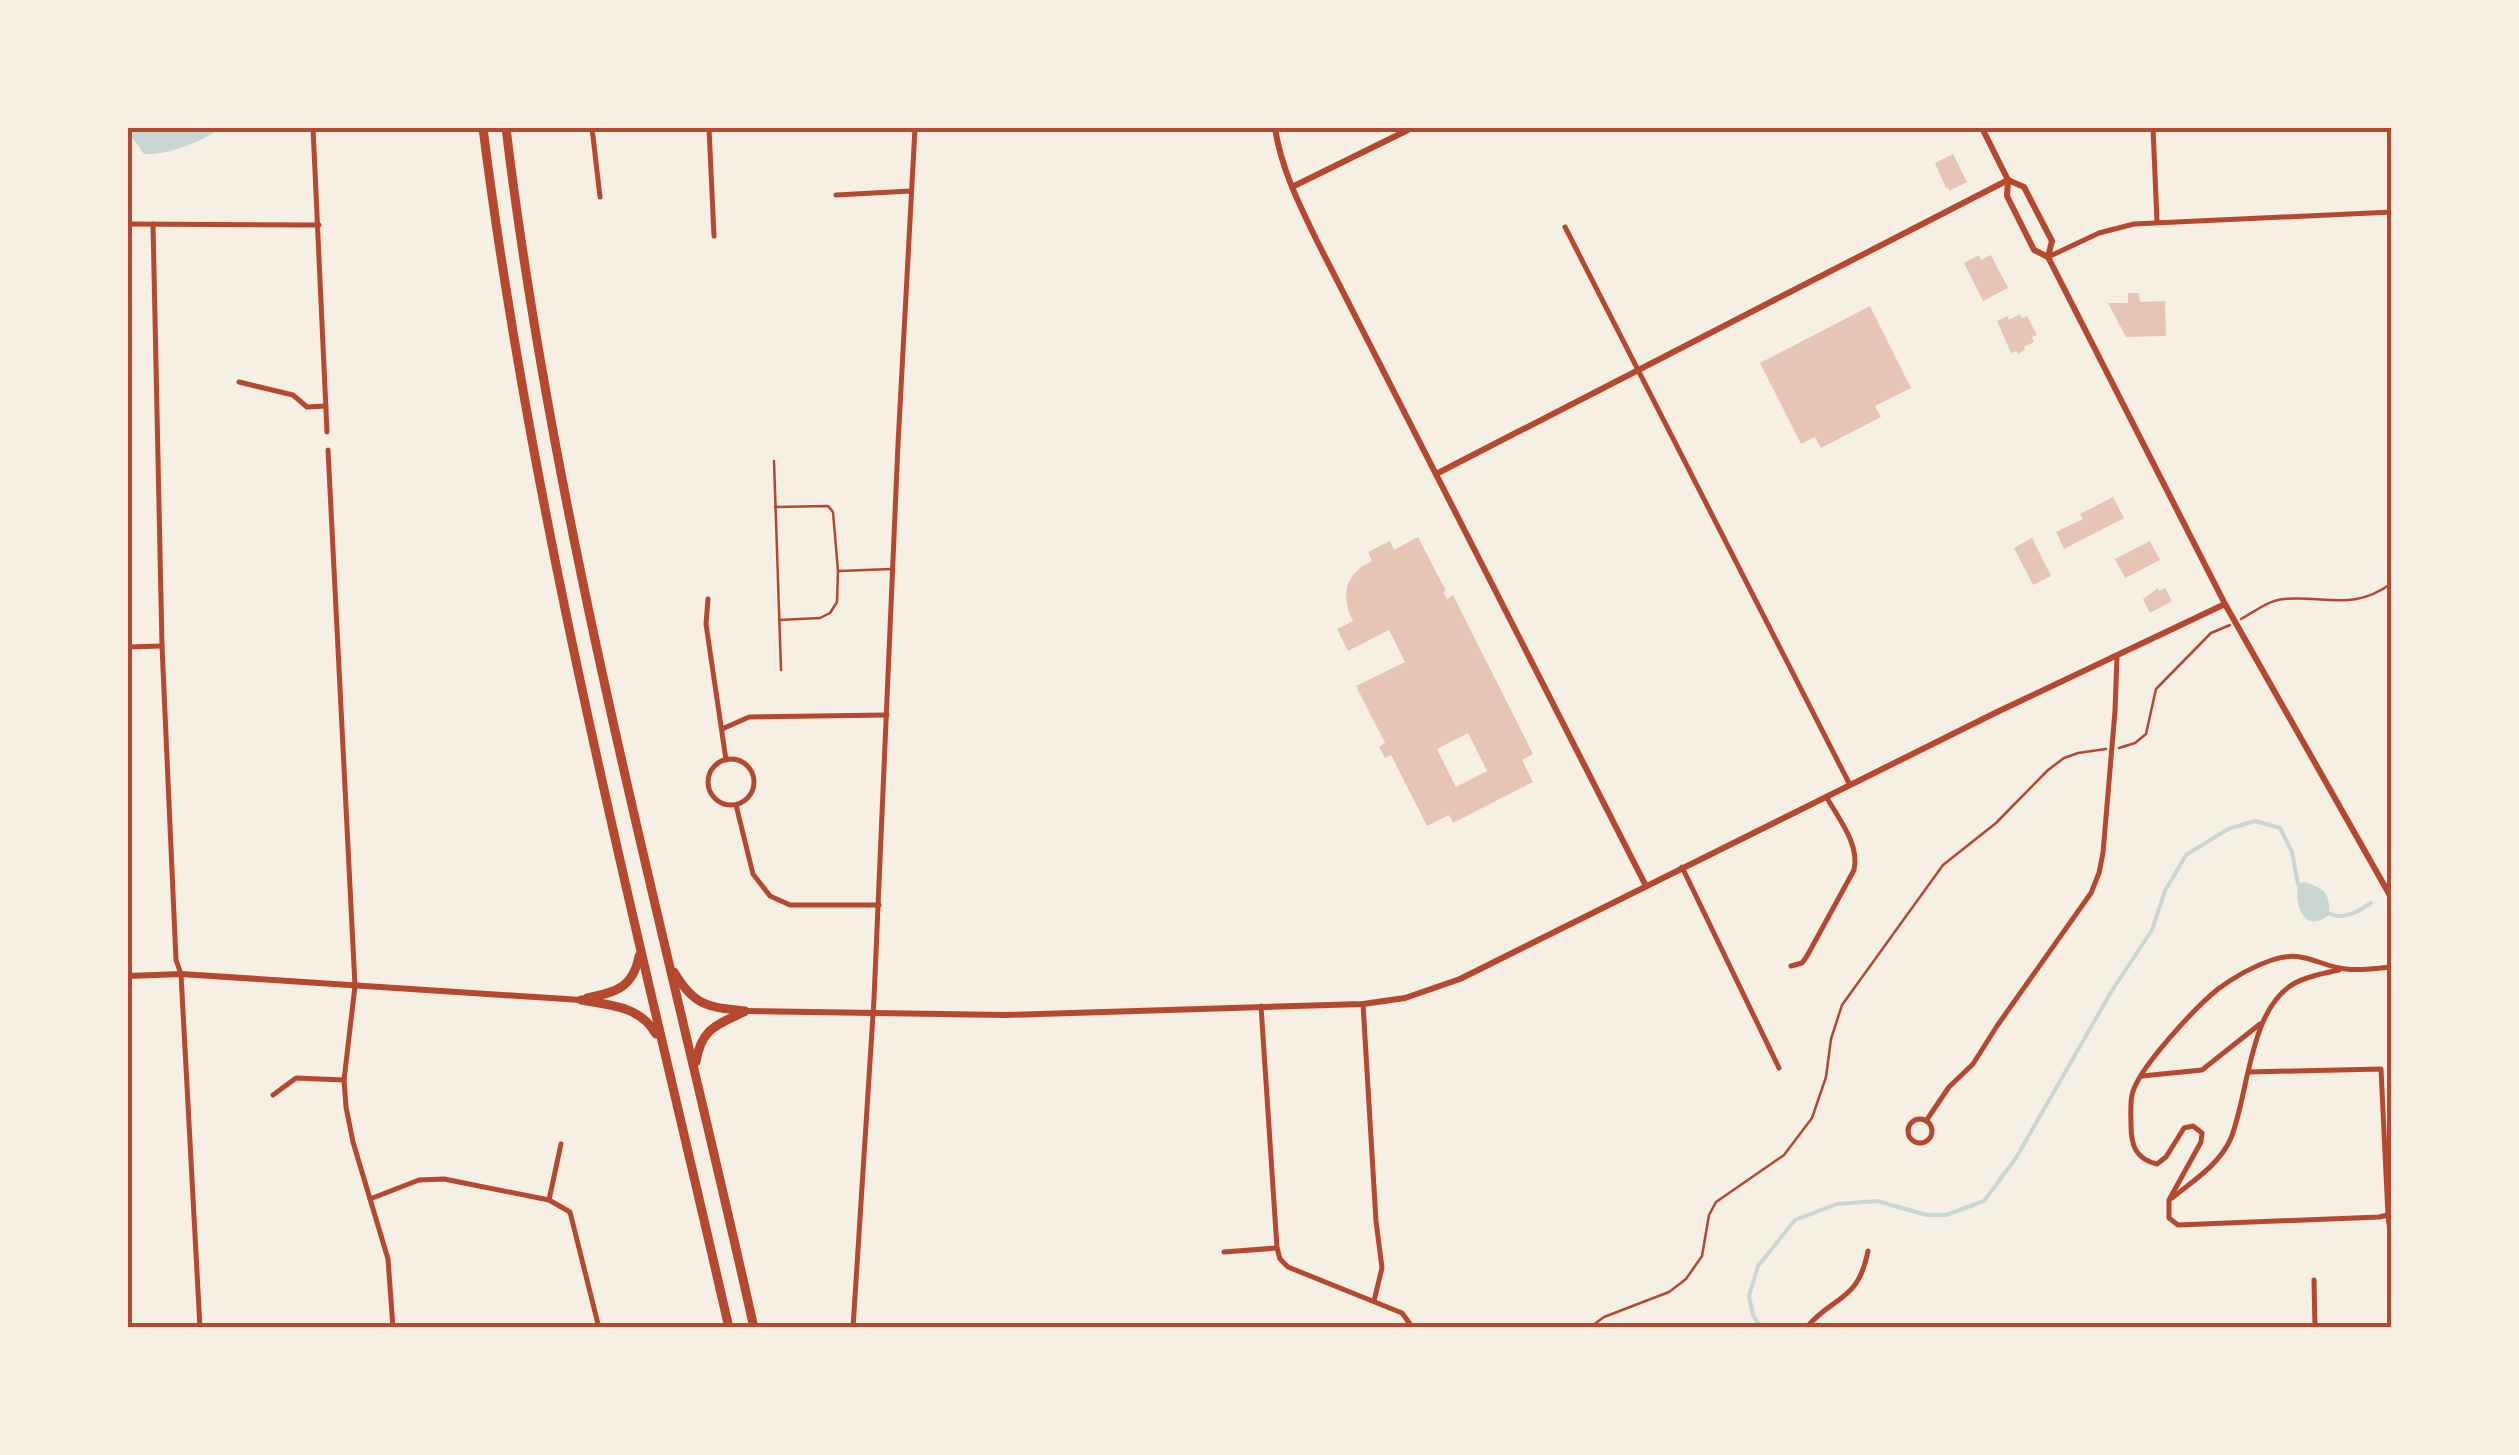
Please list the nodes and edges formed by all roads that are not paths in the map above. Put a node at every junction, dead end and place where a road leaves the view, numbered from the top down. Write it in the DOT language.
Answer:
graph roads {
  1 [pos="313,128"];
  2 [pos="483,128"];
  3 [pos="506,128"];
  4 [pos="592,128"];
  5 [pos="709,128"];
  6 [pos="916,128"];
  7 [pos="1275,128"];
  8 [pos="1412,128"];
  9 [pos="1982,128"];
  10 [pos="2154,128"];
  11 [pos="2008,180"];
  12 [pos="1292,187"];
  13 [pos="911,191"];
  14 [pos="836,195"];
  15 [pos="600,197"];
  16 [pos="2392,212"];
  17 [pos="2157,222"];
  18 [pos="128,224"];
  19 [pos="153,224"];
  20 [pos="319,225"];
  21 [pos="1564,228"];
  22 [pos="714,236"];
  23 [pos="2048,257"];
  24 [pos="1636,371"];
  25 [pos="238,382"];
  26 [pos="326,406"];
  27 [pos="327,432"];
  28 [pos="328,450"];
  29 [pos="774,460"];
  30 [pos="1436,474"];
  31 [pos="775,507"];
  32 [pos="893,568"];
  33 [pos="838,570"];
  34 [pos="708,599"];
  35 [pos="2225,604"];
  36 [pos="779,620"];
  37 [pos="162,646"];
  38 [pos="128,647"];
  39 [pos="2116,656"];
  40 [pos="781,670"];
  41 [pos="888,715"];
  42 [pos="722,729"];
  43 [pos="726,760"];
  44 [pos="1850,785"];
  45 [pos="1827,798"];
  46 [pos="736,805"];
  47 [pos="1682,867"];
  48 [pos="1646,886"];
  49 [pos="2392,899"];
  50 [pos="879,905"];
  51 [pos="641,948"];
  52 [pos="668,961"];
  53 [pos="1791,966"];
  54 [pos="2392,967"];
  55 [pos="2342,969"];
  56 [pos="182,974"];
  57 [pos="128,976"];
  58 [pos="355,986"];
  59 [pos="581,1000"];
  60 [pos="1363,1004"];
  61 [pos="1262,1006"];
  62 [pos="745,1011"];
  63 [pos="874,1015"];
  64 [pos="2262,1022"];
  65 [pos="663,1045"];
  66 [pos="1779,1068"];
  67 [pos="694,1070"];
  68 [pos="2249,1072"];
  69 [pos="2139,1076"];
  70 [pos="344,1080"];
  71 [pos="273,1094"];
  72 [pos="1926,1121"];
  73 [pos="561,1144"];
  74 [pos="370,1199"];
  75 [pos="549,1200"];
  76 [pos="2169,1200"];
  77 [pos="2388,1215"];
  78 [pos="1277,1248"];
  79 [pos="1868,1251"];
  80 [pos="2392,1251"];
  81 [pos="1224,1252"];
  82 [pos="2314,1280"];
  83 [pos="1374,1302"];
  84 [pos="200,1328"];
  85 [pos="394,1328"];
  86 [pos="598,1328"];
  87 [pos="729,1328"];
  88 [pos="754,1328"];
  89 [pos="853,1328"];
  90 [pos="1413,1328"];
  91 [pos="1806,1328"];
  92 [pos="2315,1328"];
  1 -- 20 [label="street"];
  2 -- 51 [label="highway"];
  3 -- 52 [label="highway"];
  4 -- 15 [label="street"];
  5 -- 22 [label="street"];
  6 -- 13 [label="street"];
  7 -- 12 [label="street"];
  8 -- 12 [label="street"];
  9 -- 11 [label="street"];
  10 -- 17 [label="street"];
  11 -- 23 [label="street"];
  11 -- 23 [label="street"];
  11 -- 24 [label="street"];
  12 -- 30 [label="street"];
  13 -- 14 [label="street"];
  13 -- 32 [label="street"];
  16 -- 17 [label="street"];
  17 -- 23 [label="street"];
  18 -- 19 [label="street"];
  19 -- 20 [label="street"];
  19 -- 37 [label="street"];
  20 -- 26 [label="street"];
  21 -- 24 [label="street"];
  23 -- 35 [label="street"];
  24 -- 30 [label="street"];
  24 -- 44 [label="street"];
  25 -- 26 [label="street"];
  26 -- 27 [label="street"];
  28 -- 58 [label="street"];
  29 -- 31 [label="lane"];
  30 -- 48 [label="street"];
  31 -- 33 [label="lane"];
  31 -- 36 [label="lane"];
  32 -- 33 [label="lane"];
  32 -- 41 [label="street"];
  33 -- 36 [label="lane"];
  34 -- 42 [label="street"];
  35 -- 39 [label="street"];
  35 -- 49 [label="street"];
  36 -- 40 [label="lane"];
  37 -- 38 [label="street"];
  37 -- 56 [label="street"];
  39 -- 44 [label="street"];
  39 -- 72 [label="street"];
  41 -- 42 [label="street"];
  41 -- 50 [label="street"];
  42 -- 43 [label="street"];
  43 -- 46 [label="street"];
  43 -- 46 [label="street"];
  44 -- 45 [label="street"];
  45 -- 47 [label="street"];
  45 -- 53 [label="street"];
  46 -- 50 [label="street"];
  47 -- 48 [label="street"];
  47 -- 66 [label="street"];
  48 -- 60 [label="street"];
  50 -- 63 [label="street"];
  51 -- 59 [label="highway"];
  51 -- 65 [label="highway"];
  52 -- 62 [label="highway"];
  52 -- 67 [label="highway"];
  54 -- 55 [label="street"];
  55 -- 64 [label="street"];
  55 -- 69 [label="street"];
  56 -- 57 [label="street"];
  56 -- 58 [label="street"];
  56 -- 84 [label="street"];
  58 -- 59 [label="street"];
  58 -- 70 [label="street"];
  59 -- 65 [label="highway"];
  60 -- 61 [label="street"];
  60 -- 83 [label="street"];
  61 -- 63 [label="street"];
  61 -- 78 [label="street"];
  62 -- 63 [label="street"];
  62 -- 67 [label="highway"];
  63 -- 89 [label="street"];
  64 -- 68 [label="street"];
  64 -- 69 [label="street"];
  65 -- 87 [label="highway"];
  67 -- 88 [label="highway"];
  68 -- 76 [label="street"];
  68 -- 77 [label="street"];
  69 -- 76 [label="street"];
  70 -- 71 [label="street"];
  70 -- 74 [label="street"];
  72 -- 72 [label="street"];
  73 -- 75 [label="street"];
  74 -- 75 [label="street"];
  74 -- 85 [label="street"];
  75 -- 86 [label="street"];
  76 -- 77 [label="street"];
  77 -- 80 [label="street"];
  78 -- 81 [label="street"];
  78 -- 83 [label="street"];
  79 -- 91 [label="street"];
  82 -- 92 [label="street"];
  83 -- 90 [label="street"];
}
